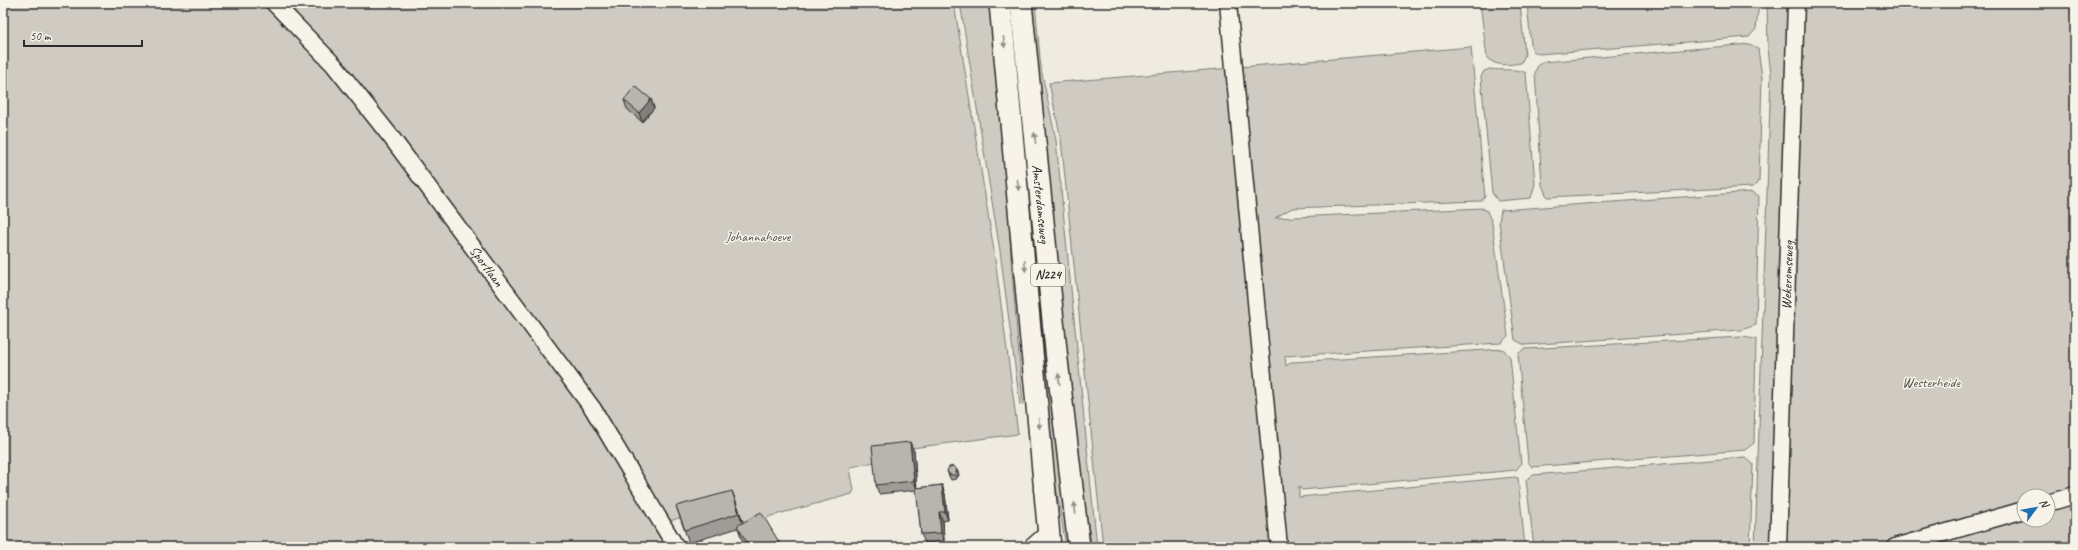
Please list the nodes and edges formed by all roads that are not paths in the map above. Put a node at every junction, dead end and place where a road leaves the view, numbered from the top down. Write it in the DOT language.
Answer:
graph roads {
  1 [pos="274,3"];
  2 [pos="1000,3"];
  3 [pos="1021,3"];
  4 [pos="1228,3"];
  5 [pos="1796,3"];
  6 [pos="2075,495"];
  7 [pos="2056,501"];
  8 [pos="2016,512"];
  9 [pos="1050,540"];
  10 [pos="676,547"];
  11 [pos="1032,547"];
  12 [pos="1079,547"];
  13 [pos="1279,547"];
  14 [pos="1778,547"];
  15 [pos="1895,547"];
  1 -- 10 [label="street, Sportlaan"];
  2 -- 9 [label="main road, Amsterdamseweg / N224, one-way"];
  12 -- 3 [label="main road, Amsterdamseweg / N224, one-way"];
  4 -- 13 [label="street"];
  5 -- 14 [label="street, Wekeromseweg"];
  6 -- 7 [label="street"];
  8 -- 15 [label="street"];
  9 -- 11 [label="street"];
}
